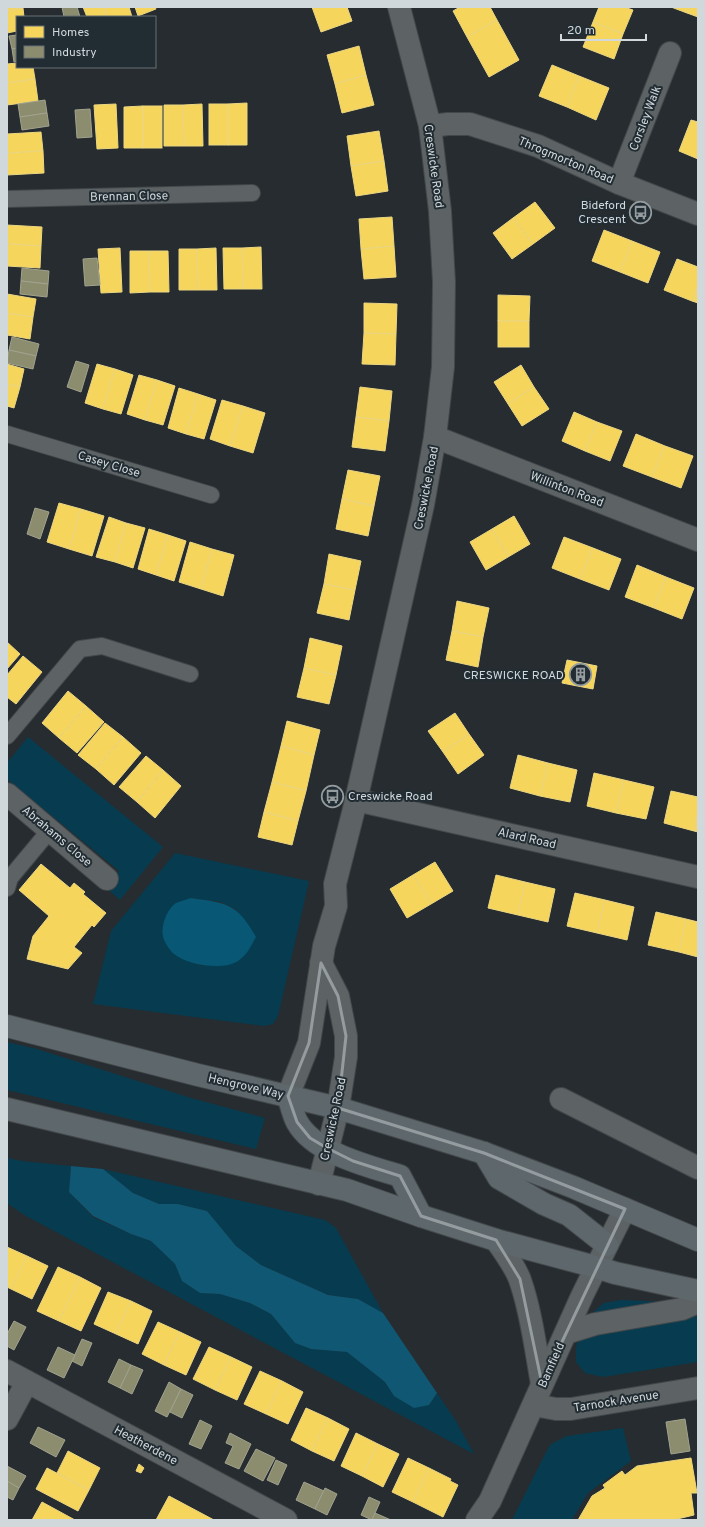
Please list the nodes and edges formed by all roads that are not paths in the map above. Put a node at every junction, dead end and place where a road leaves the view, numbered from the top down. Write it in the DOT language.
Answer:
graph roads {
  1 [pos="399,7"];
  2 [pos="670,53"];
  3 [pos="430,126"];
  4 [pos="619,183"];
  5 [pos="252,193"];
  6 [pos="7,199"];
  7 [pos="698,214"];
  8 [pos="7,434"];
  9 [pos="436,438"];
  10 [pos="211,495"];
  11 [pos="698,540"];
  12 [pos="190,674"];
  13 [pos="7,736"];
  14 [pos="7,794"];
  15 [pos="356,800"];
  16 [pos="50,830"];
  17 [pos="698,877"];
  18 [pos="107,879"];
  19 [pos="7,888"];
  20 [pos="321,962"];
  21 [pos="7,1026"];
  22 [pos="288,1096"];
  23 [pos="561,1099"];
  24 [pos="7,1108"];
  25 [pos="338,1108"];
  26 [pos="327,1148"];
  27 [pos="484,1153"];
  28 [pos="698,1168"];
  29 [pos="319,1184"];
  30 [pos="625,1209"];
  31 [pos="421,1216"];
  32 [pos="496,1240"];
  33 [pos="698,1240"];
  34 [pos="607,1245"];
  35 [pos="596,1267"];
  36 [pos="698,1291"];
  37 [pos="698,1302"];
  38 [pos="566,1333"];
  39 [pos="7,1371"];
  40 [pos="27,1382"];
  41 [pos="542,1384"];
  42 [pos="698,1388"];
  43 [pos="534,1405"];
  44 [pos="7,1419"];
  45 [pos="286,1520"];
  46 [pos="477,1520"];
  1 -- 3 [label="street, Creswicke Road"];
  2 -- 4 [label="street, Corsley Walk"];
  3 -- 4 [label="street, Throgmorton Road"];
  3 -- 9 [label="street, Creswicke Road"];
  4 -- 7 [label="street, Throgmorton Road"];
  5 -- 6 [label="lane, Brennan Close"];
  8 -- 10 [label="lane, Casey Close"];
  9 -- 11 [label="street, Willinton Road"];
  9 -- 15 [label="street, Creswicke Road"];
  12 -- 13 [label="lane"];
  14 -- 16 [label="street, Abrahams Close"];
  15 -- 17 [label="street, Alard Road"];
  15 -- 20 [label="street, Creswicke Road"];
  16 -- 18 [label="street, Abrahams Close"];
  16 -- 19 [label="lane"];
  20 -- 22 [label="street, Creswicke Road"];
  20 -- 25 [label="street, Creswicke Road"];
  21 -- 22 [label="highway, Hengrove Way"];
  22 -- 25 [label="highway, Hengrove Way"];
  22 -- 26 [label="highway"];
  23 -- 28 [label="street"];
  24 -- 29 [label="highway"];
  25 -- 26 [label="street, Creswicke Road"];
  25 -- 27 [label="highway, Hengrove Way"];
  26 -- 29 [label="street, Creswicke Road"];
  26 -- 31 [label="highway"];
  27 -- 30 [label="highway, Hengrove Way"];
  27 -- 34 [label="highway"];
  29 -- 31 [label="highway"];
  30 -- 33 [label="highway, Hengrove Way"];
  30 -- 34 [label="street, Bamfield"];
  31 -- 32 [label="highway"];
  32 -- 35 [label="highway"];
  32 -- 41 [label="street"];
  34 -- 35 [label="street, Bamfield"];
  35 -- 36 [label="highway"];
  35 -- 38 [label="street, Bamfield"];
  37 -- 38 [label="street"];
  38 -- 41 [label="street, Bamfield"];
  39 -- 40 [label="street, Heatherdene"];
  40 -- 44 [label="street"];
  40 -- 45 [label="street, Heatherdene"];
  41 -- 43 [label="street, Bamfield"];
  42 -- 43 [label="street, Tarnock Avenue"];
  43 -- 46 [label="street, Bamfield"];
}
